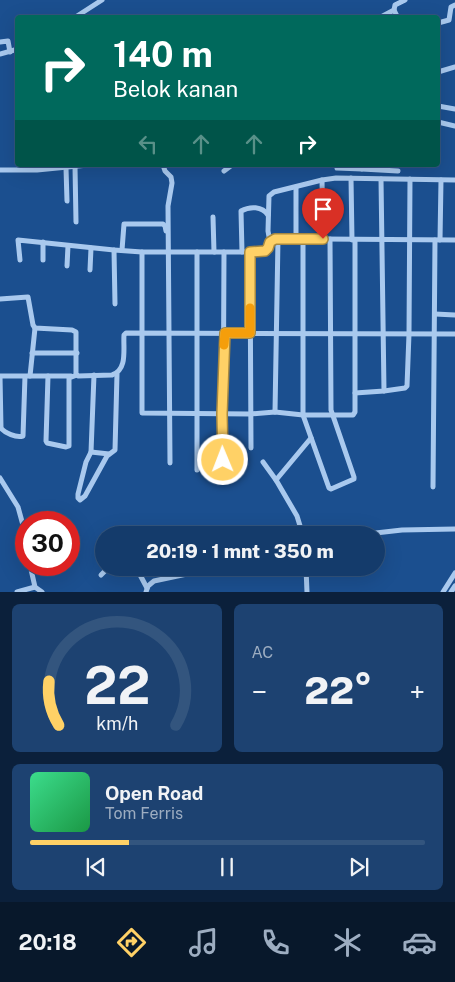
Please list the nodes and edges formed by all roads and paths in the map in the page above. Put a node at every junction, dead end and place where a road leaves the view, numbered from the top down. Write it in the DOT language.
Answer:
graph roads {
  1 [pos="102,0"];
  2 [pos="405,0"];
  3 [pos="455,5"];
  4 [pos="394,10"];
  5 [pos="79,15"];
  6 [pos="385,15"];
  7 [pos="396,15"];
  8 [pos="440,22"];
  9 [pos="0,42"];
  10 [pos="15,50"];
  11 [pos="10,52"];
  12 [pos="0,54"];
  13 [pos="455,67"];
  14 [pos="440,71"];
  15 [pos="440,106"];
  16 [pos="455,109"];
  17 [pos="440,122"];
  18 [pos="455,126"];
  19 [pos="65,167"];
  20 [pos="75,167"];
  21 [pos="164,167"];
  22 [pos="229,167"];
  23 [pos="338,167"];
  24 [pos="363,167"];
  25 [pos="398,168"];
  26 [pos="0,170"];
  27 [pos="224,171"];
  28 [pos="336,178"];
  29 [pos="351,178"];
  30 [pos="380,179"];
  31 [pos="397,179"];
  32 [pos="410,179"];
  33 [pos="322,180"];
  34 [pos="441,180"];
  35 [pos="455,180"];
  36 [pos="296,187"];
  37 [pos="66,201"];
  38 [pos="268,215"];
  39 [pos="213,217"];
  40 [pos="76,222"];
  41 [pos="278,239"];
  42 [pos="296,239"];
  43 [pos="303,239"];
  44 [pos="323,239"];
  45 [pos="330,239"];
  46 [pos="383,239"];
  47 [pos="354,240"];
  48 [pos="409,240"];
  49 [pos="437,240"];
  50 [pos="455,240"];
  51 [pos="43,242"];
  52 [pos="270,242"];
  53 [pos="68,246"];
  54 [pos="91,248"];
  55 [pos="114,250"];
  56 [pos="122,250"];
  57 [pos="142,252"];
  58 [pos="168,252"];
  59 [pos="197,252"];
  60 [pos="214,252"];
  61 [pos="224,252"];
  62 [pos="242,252"];
  63 [pos="250,252"];
  64 [pos="20,260"];
  65 [pos="43,260"];
  66 [pos="67,266"];
  67 [pos="90,270"];
  68 [pos="0,298"];
  69 [pos="115,304"];
  70 [pos="435,314"];
  71 [pos="455,315"];
  72 [pos="35,328"];
  73 [pos="143,332"];
  74 [pos="197,332"];
  75 [pos="170,333"];
  76 [pos="225,333"];
  77 [pos="250,333"];
  78 [pos="277,334"];
  79 [pos="304,334"];
  80 [pos="330,334"];
  81 [pos="356,334"];
  82 [pos="383,334"];
  83 [pos="409,334"];
  84 [pos="455,334"];
  85 [pos="435,335"];
  86 [pos="32,353"];
  87 [pos="77,353"];
  88 [pos="117,374"];
  89 [pos="94,375"];
  90 [pos="28,376"];
  91 [pos="48,376"];
  92 [pos="74,376"];
  93 [pos="384,391"];
  94 [pos="355,393"];
  95 [pos="275,412"];
  96 [pos="170,413"];
  97 [pos="197,414"];
  98 [pos="222,414"];
  99 [pos="250,414"];
  100 [pos="303,415"];
  101 [pos="332,416"];
  102 [pos="312,438"];
  103 [pos="250,448"];
  104 [pos="91,452"];
  105 [pos="109,454"];
  106 [pos="223,460"];
  107 [pos="263,462"];
  108 [pos="170,463"];
  109 [pos="196,470"];
  110 [pos="0,478"];
  111 [pos="276,480"];
  112 [pos="433,488"];
  113 [pos="19,511"];
  114 [pos="300,526"];
  115 [pos="455,529"];
  116 [pos="385,532"];
  117 [pos="455,573"];
  118 [pos="32,576"];
  119 [pos="140,576"];
  120 [pos="173,576"];
  121 [pos="306,576"];
  122 [pos="455,586"];
  123 [pos="35,587"];
  124 [pos="147,590"];
  125 [pos="17,592"];
  126 [pos="42,592"];
  127 [pos="307,592"];
  128 [pos="443,592"];
  129 [pos="451,592"];
  1 -- 5 [label="street"];
  2 -- 4 [label="street"];
  3 -- 8 [label="street"];
  4 -- 6 [label="street"];
  4 -- 7 [label="street"];
  9 -- 11 [label="street"];
  10 -- 11 [label="street"];
  11 -- 12 [label="street"];
  13 -- 14 [label="street"];
  15 -- 16 [label="street"];
  17 -- 18 [label="street"];
  19 -- 20 [label="street"];
  19 -- 26 [label="street"];
  19 -- 37 [label="street"];
  20 -- 40 [label="street"];
  21 -- 58 [label="street"];
  22 -- 27 [label="street"];
  23 -- 24 [label="street"];
  23 -- 28 [label="street"];
  24 -- 25 [label="street"];
  25 -- 31 [label="street"];
  28 -- 29 [label="street"];
  28 -- 33 [label="street"];
  29 -- 30 [label="street"];
  29 -- 47 [label="street"];
  30 -- 31 [label="street"];
  30 -- 46 [label="street"];
  31 -- 32 [label="street"];
  32 -- 34 [label="street"];
  32 -- 48 [label="street"];
  33 -- 36 [label="street"];
  33 -- 44 [label="street"];
  34 -- 35 [label="street"];
  34 -- 49 [label="street"];
  36 -- 38 [label="street"];
  36 -- 42 [label="street"];
  38 -- 52 [label="street"];
  38 -- 62 [label="street"];
  39 -- 60 [label="street"];
  41 -- 42 [label="street"];
  41 -- 52 [label="street"];
  41 -- 78 [label="street"];
  42 -- 43 [label="street"];
  43 -- 44 [label="street"];
  43 -- 79 [label="street"];
  44 -- 45 [label="street"];
  45 -- 47 [label="street"];
  45 -- 80 [label="street"];
  46 -- 47 [label="street"];
  46 -- 48 [label="street"];
  46 -- 82 [label="street"];
  47 -- 81 [label="street"];
  48 -- 49 [label="street"];
  48 -- 83 [label="street"];
  49 -- 50 [label="street"];
  49 -- 70 [label="street"];
  51 -- 53 [label="street"];
  51 -- 64 [label="street"];
  51 -- 65 [label="street"];
  52 -- 63 [label="street"];
  53 -- 54 [label="street"];
  53 -- 66 [label="street"];
  54 -- 55 [label="street"];
  54 -- 67 [label="street"];
  55 -- 56 [label="street"];
  55 -- 69 [label="street"];
  56 -- 57 [label="street"];
  56 -- 58 [label="street"];
  57 -- 58 [label="street"];
  57 -- 73 [label="street"];
  58 -- 59 [label="street"];
  58 -- 75 [label="street"];
  59 -- 60 [label="street"];
  59 -- 74 [label="street"];
  60 -- 61 [label="street"];
  61 -- 62 [label="street"];
  61 -- 76 [label="street"];
  62 -- 63 [label="street"];
  63 -- 77 [label="street"];
  68 -- 72 [label="street"];
  70 -- 71 [label="street"];
  70 -- 85 [label="street"];
  72 -- 86 [label="street"];
  72 -- 87 [label="street"];
  73 -- 75 [label="street"];
  73 -- 88 [label="street"];
  73 -- 96 [label="street"];
  74 -- 75 [label="street"];
  74 -- 76 [label="street"];
  74 -- 97 [label="street"];
  75 -- 96 [label="street"];
  76 -- 77 [label="street"];
  76 -- 98 [label="street"];
  77 -- 78 [label="street"];
  77 -- 99 [label="street"];
  78 -- 79 [label="street"];
  78 -- 95 [label="street"];
  79 -- 80 [label="street"];
  79 -- 100 [label="street"];
  80 -- 81 [label="street"];
  80 -- 101 [label="street"];
  81 -- 82 [label="street"];
  81 -- 94 [label="street"];
  82 -- 83 [label="street"];
  82 -- 93 [label="street"];
  83 -- 85 [label="street"];
  83 -- 93 [label="street"];
  84 -- 85 [label="street"];
  85 -- 112 [label="street"];
  86 -- 87 [label="street"];
  86 -- 90 [label="street"];
  87 -- 92 [label="street"];
  88 -- 89 [label="street"];
  88 -- 105 [label="street"];
  89 -- 92 [label="street"];
  89 -- 104 [label="street"];
  90 -- 90 [label="street"];
  90 -- 91 [label="street"];
  91 -- 92 [label="street"];
  91 -- 92 [label="street"];
  93 -- 94 [label="street"];
  94 -- 101 [label="street"];
  95 -- 99 [label="street"];
  95 -- 100 [label="street"];
  96 -- 97 [label="street"];
  96 -- 108 [label="street"];
  97 -- 98 [label="street"];
  97 -- 109 [label="street"];
  98 -- 99 [label="street"];
  98 -- 106 [label="street"];
  99 -- 103 [label="street"];
  100 -- 101 [label="street"];
  100 -- 102 [label="street"];
  101 -- 102 [label="street"];
  102 -- 111 [label="street"];
  104 -- 105 [label="street"];
  104 -- 105 [label="street"];
  107 -- 111 [label="street"];
  110 -- 113 [label="street"];
  111 -- 114 [label="street"];
  115 -- 116 [label="street"];
  117 -- 128 [label="street"];
  118 -- 123 [label="street"];
  119 -- 124 [label="street"];
  120 -- 124 [label="street"];
  121 -- 127 [label="street"];
  122 -- 129 [label="street"];
  123 -- 125 [label="street"];
  123 -- 126 [label="street"];
}
